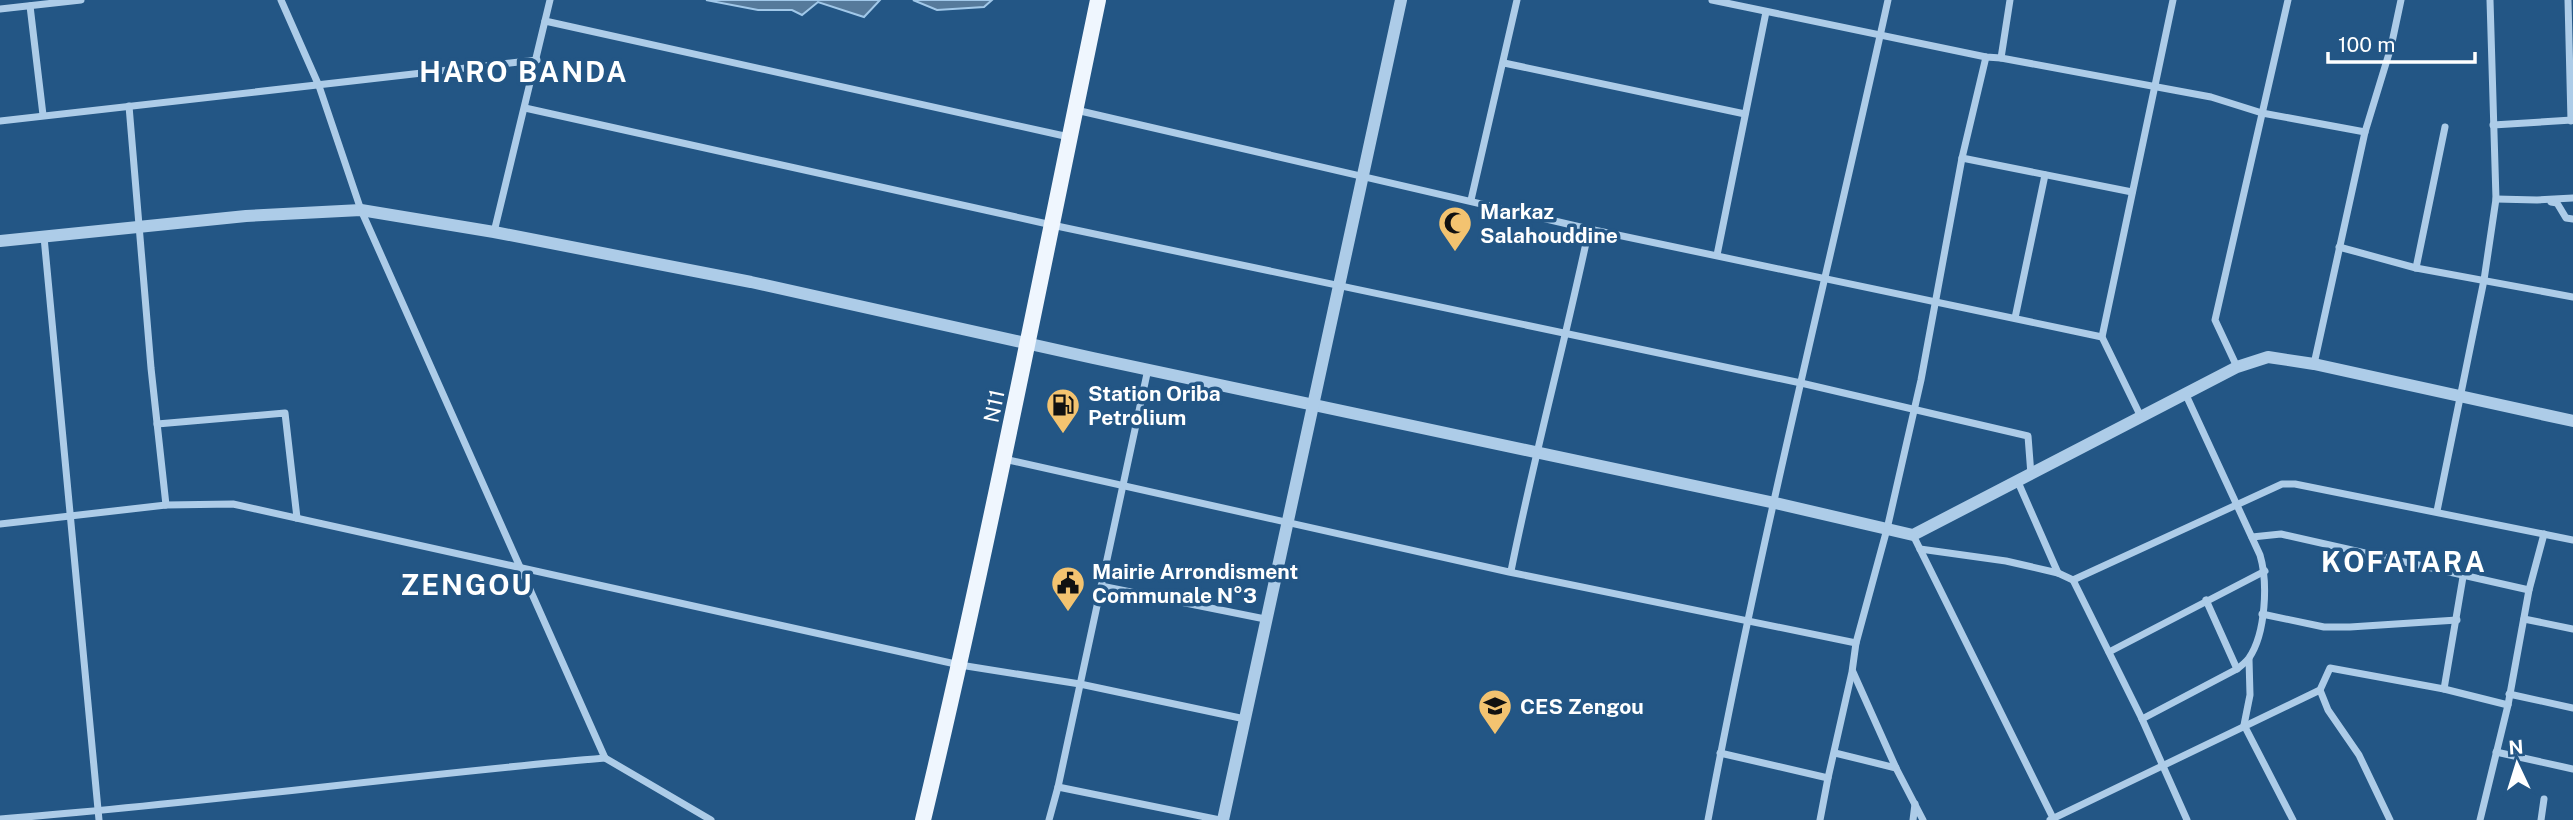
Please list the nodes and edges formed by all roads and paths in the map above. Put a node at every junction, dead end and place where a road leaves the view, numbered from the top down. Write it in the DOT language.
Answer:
graph roads {
  1 [pos="81,0"];
  2 [pos="281,0"];
  3 [pos="550,0"];
  4 [pos="1098,0"];
  5 [pos="1401,0"];
  6 [pos="1517,0"];
  7 [pos="1712,0"];
  8 [pos="1889,0"];
  9 [pos="2010,0"];
  10 [pos="2173,0"];
  11 [pos="2288,0"];
  12 [pos="2401,0"];
  13 [pos="2490,0"];
  14 [pos="2568,0"];
  15 [pos="30,6"];
  16 [pos="0,9"];
  17 [pos="1766,12"];
  18 [pos="545,21"];
  19 [pos="1880,36"];
  20 [pos="1986,57"];
  21 [pos="2001,58"];
  22 [pos="537,60"];
  23 [pos="1504,63"];
  24 [pos="318,86"];
  25 [pos="2156,86"];
  26 [pos="129,106"];
  27 [pos="525,108"];
  28 [pos="1075,109"];
  29 [pos="2262,113"];
  30 [pos="1745,114"];
  31 [pos="43,115"];
  32 [pos="2572,120"];
  33 [pos="0,121"];
  34 [pos="2493,125"];
  35 [pos="2445,127"];
  36 [pos="2365,132"];
  37 [pos="1069,137"];
  38 [pos="1962,158"];
  39 [pos="2045,175"];
  40 [pos="1361,176"];
  41 [pos="2132,192"];
  42 [pos="2573,198"];
  43 [pos="2496,199"];
  44 [pos="1471,200"];
  45 [pos="2537,200"];
  46 [pos="361,209"];
  47 [pos="2573,219"];
  48 [pos="1052,225"];
  49 [pos="138,228"];
  50 [pos="1589,229"];
  51 [pos="494,232"];
  52 [pos="44,237"];
  53 [pos="0,242"];
  54 [pos="2339,247"];
  55 [pos="1717,255"];
  56 [pos="2416,268"];
  57 [pos="1825,277"];
  58 [pos="2484,280"];
  59 [pos="1338,284"];
  60 [pos="2573,297"];
  61 [pos="1936,300"];
  62 [pos="2015,318"];
  63 [pos="1567,333"];
  64 [pos="2102,337"];
  65 [pos="1029,342"];
  66 [pos="2314,364"];
  67 [pos="2237,367"];
  68 [pos="1148,369"];
  69 [pos="1801,383"];
  70 [pos="2186,395"];
  71 [pos="2460,396"];
  72 [pos="1312,405"];
  73 [pos="1913,411"];
  74 [pos="2141,418"];
  75 [pos="2573,421"];
  76 [pos="157,424"];
  77 [pos="1536,453"];
  78 [pos="1004,459"];
  79 [pos="2031,475"];
  80 [pos="2018,482"];
  81 [pos="1123,485"];
  82 [pos="1775,503"];
  83 [pos="2235,504"];
  84 [pos="166,505"];
  85 [pos="2437,512"];
  86 [pos="72,516"];
  87 [pos="297,518"];
  88 [pos="1286,521"];
  89 [pos="0,524"];
  90 [pos="1887,529"];
  91 [pos="2544,534"];
  92 [pos="1913,536"];
  93 [pos="2252,537"];
  94 [pos="2573,540"];
  95 [pos="1920,549"];
  96 [pos="518,566"];
  97 [pos="1511,571"];
  98 [pos="2264,571"];
  99 [pos="2058,573"];
  100 [pos="2463,577"];
  101 [pos="2073,580"];
  102 [pos="1101,586"];
  103 [pos="2529,590"];
  104 [pos="2206,600"];
  105 [pos="2262,614"];
  106 [pos="1265,619"];
  107 [pos="2524,619"];
  108 [pos="1746,620"];
  109 [pos="2457,620"];
  110 [pos="2573,629"];
  111 [pos="1856,643"];
  112 [pos="2109,652"];
  113 [pos="2249,659"];
  114 [pos="961,665"];
  115 [pos="2237,669"];
  116 [pos="1852,672"];
  117 [pos="1080,684"];
  118 [pos="2444,689"];
  119 [pos="2320,690"];
  120 [pos="2509,694"];
  121 [pos="2508,705"];
  122 [pos="2573,708"];
  123 [pos="1245,719"];
  124 [pos="2142,719"];
  125 [pos="2244,725"];
  126 [pos="2496,752"];
  127 [pos="1720,753"];
  128 [pos="1835,753"];
  129 [pos="605,758"];
  130 [pos="2162,765"];
  131 [pos="1896,768"];
  132 [pos="2573,769"];
  133 [pos="1828,778"];
  134 [pos="1058,787"];
  135 [pos="2544,799"];
  136 [pos="1916,804"];
  137 [pos="99,816"];
  138 [pos="0,819"];
  139 [pos="711,820"];
  140 [pos="923,820"];
  141 [pos="1049,820"];
  142 [pos="1221,820"];
  143 [pos="1708,820"];
  144 [pos="1820,820"];
  145 [pos="1913,820"];
  146 [pos="1923,820"];
  147 [pos="2053,820"];
  148 [pos="2187,820"];
  149 [pos="2293,820"];
  150 [pos="2390,820"];
  151 [pos="2480,820"];
  152 [pos="2540,820"];
  1 -- 15 [label="street"];
  2 -- 24 [label="street"];
  3 -- 18 [label="street"];
  4 -- 28 [label="main road, N11"];
  5 -- 40 [label="street"];
  6 -- 23 [label="street"];
  7 -- 17 [label="street"];
  8 -- 19 [label="street"];
  9 -- 21 [label="street"];
  10 -- 25 [label="street"];
  11 -- 29 [label="street"];
  12 -- 36 [label="street"];
  13 -- 34 [label="street"];
  14 -- 32 [label="street"];
  15 -- 16 [label="street"];
  15 -- 31 [label="street"];
  17 -- 19 [label="street"];
  17 -- 30 [label="street"];
  18 -- 22 [label="street"];
  18 -- 37 [label="street"];
  19 -- 20 [label="street"];
  19 -- 57 [label="street"];
  20 -- 21 [label="street"];
  20 -- 38 [label="street"];
  21 -- 25 [label="street"];
  22 -- 24 [label="street"];
  22 -- 27 [label="street"];
  23 -- 30 [label="street"];
  23 -- 44 [label="street"];
  24 -- 26 [label="street"];
  24 -- 46 [label="street"];
  25 -- 29 [label="street"];
  25 -- 41 [label="street"];
  26 -- 31 [label="street"];
  26 -- 49 [label="street"];
  27 -- 48 [label="street"];
  27 -- 51 [label="street"];
  28 -- 37 [label="main road, N11"];
  28 -- 40 [label="street"];
  29 -- 36 [label="street"];
  29 -- 67 [label="street"];
  30 -- 55 [label="street"];
  31 -- 33 [label="street"];
  32 -- 34 [label="street"];
  34 -- 43 [label="street"];
  35 -- 56 [label="street"];
  36 -- 54 [label="street"];
  37 -- 48 [label="main road, N11"];
  38 -- 39 [label="street"];
  38 -- 61 [label="street"];
  39 -- 41 [label="street"];
  39 -- 62 [label="street"];
  40 -- 44 [label="street"];
  40 -- 59 [label="street"];
  41 -- 64 [label="street"];
  42 -- 45 [label="street"];
  43 -- 45 [label="street"];
  43 -- 58 [label="street"];
  44 -- 50 [label="street"];
  45 -- 47 [label="street"];
  46 -- 49 [label="street"];
  46 -- 51 [label="street"];
  46 -- 96 [label="street"];
  48 -- 59 [label="street"];
  48 -- 65 [label="main road, N11"];
  49 -- 52 [label="street"];
  49 -- 76 [label="street"];
  50 -- 55 [label="street"];
  50 -- 63 [label="street"];
  51 -- 65 [label="street"];
  52 -- 53 [label="street"];
  52 -- 86 [label="street"];
  54 -- 56 [label="street"];
  54 -- 66 [label="street"];
  55 -- 57 [label="street"];
  56 -- 58 [label="street"];
  57 -- 61 [label="street"];
  57 -- 69 [label="street"];
  58 -- 60 [label="street"];
  58 -- 71 [label="street"];
  59 -- 63 [label="street"];
  59 -- 72 [label="street"];
  61 -- 62 [label="street"];
  61 -- 73 [label="street"];
  62 -- 64 [label="street"];
  63 -- 69 [label="street"];
  63 -- 77 [label="street"];
  64 -- 74 [label="street"];
  65 -- 68 [label="street"];
  65 -- 78 [label="main road, N11"];
  66 -- 67 [label="street"];
  66 -- 71 [label="street"];
  67 -- 70 [label="street"];
  68 -- 72 [label="street"];
  68 -- 81 [label="street"];
  69 -- 73 [label="street"];
  69 -- 82 [label="street"];
  70 -- 74 [label="street"];
  70 -- 83 [label="street"];
  71 -- 75 [label="street"];
  71 -- 85 [label="street"];
  72 -- 77 [label="street"];
  72 -- 88 [label="street"];
  73 -- 79 [label="street"];
  73 -- 90 [label="street"];
  74 -- 79 [label="street"];
  76 -- 84 [label="street"];
  76 -- 87 [label="street"];
  77 -- 82 [label="street"];
  77 -- 97 [label="street"];
  78 -- 81 [label="street"];
  78 -- 114 [label="main road, N11"];
  79 -- 80 [label="street"];
  80 -- 92 [label="street"];
  80 -- 99 [label="street"];
  81 -- 88 [label="street"];
  81 -- 102 [label="street"];
  82 -- 90 [label="street"];
  82 -- 108 [label="street"];
  83 -- 85 [label="street"];
  83 -- 93 [label="street"];
  83 -- 101 [label="street"];
  84 -- 86 [label="street"];
  84 -- 87 [label="street"];
  85 -- 91 [label="street"];
  86 -- 89 [label="street"];
  86 -- 137 [label="street"];
  87 -- 96 [label="street"];
  88 -- 97 [label="street"];
  88 -- 106 [label="street"];
  90 -- 92 [label="street"];
  90 -- 111 [label="street"];
  91 -- 94 [label="street"];
  91 -- 103 [label="street"];
  92 -- 95 [label="street"];
  93 -- 98 [label="street"];
  93 -- 100 [label="street"];
  95 -- 99 [label="street"];
  95 -- 147 [label="street"];
  96 -- 114 [label="street"];
  96 -- 129 [label="street"];
  97 -- 108 [label="street"];
  98 -- 104 [label="street"];
  98 -- 105 [label="street"];
  99 -- 101 [label="street"];
  100 -- 103 [label="street"];
  100 -- 109 [label="street"];
  101 -- 112 [label="street"];
  102 -- 106 [label="street"];
  102 -- 117 [label="street"];
  103 -- 107 [label="street"];
  104 -- 112 [label="street"];
  104 -- 115 [label="street"];
  105 -- 109 [label="street"];
  105 -- 113 [label="street"];
  106 -- 123 [label="street"];
  107 -- 110 [label="street"];
  107 -- 120 [label="street"];
  108 -- 111 [label="street"];
  108 -- 127 [label="street"];
  109 -- 118 [label="street"];
  111 -- 116 [label="street"];
  112 -- 124 [label="street"];
  113 -- 115 [label="street"];
  113 -- 125 [label="street"];
  114 -- 117 [label="street"];
  114 -- 140 [label="main road, N11"];
  115 -- 124 [label="street"];
  116 -- 128 [label="street"];
  116 -- 131 [label="street"];
  117 -- 123 [label="street"];
  117 -- 134 [label="street"];
  118 -- 119 [label="street"];
  118 -- 121 [label="street"];
  119 -- 125 [label="street"];
  119 -- 150 [label="street"];
  120 -- 121 [label="street"];
  120 -- 122 [label="street"];
  121 -- 126 [label="street"];
  123 -- 142 [label="street"];
  124 -- 130 [label="street"];
  125 -- 130 [label="street"];
  125 -- 149 [label="street"];
  126 -- 132 [label="street"];
  126 -- 151 [label="street"];
  127 -- 133 [label="street"];
  127 -- 143 [label="street"];
  128 -- 131 [label="street"];
  128 -- 133 [label="street"];
  129 -- 137 [label="street"];
  129 -- 139 [label="street"];
  130 -- 147 [label="street"];
  130 -- 148 [label="street"];
  131 -- 136 [label="street"];
  133 -- 144 [label="street"];
  134 -- 141 [label="street"];
  134 -- 142 [label="street"];
  135 -- 152 [label="street"];
  136 -- 145 [label="street"];
  136 -- 146 [label="street"];
  137 -- 138 [label="street"];
}
